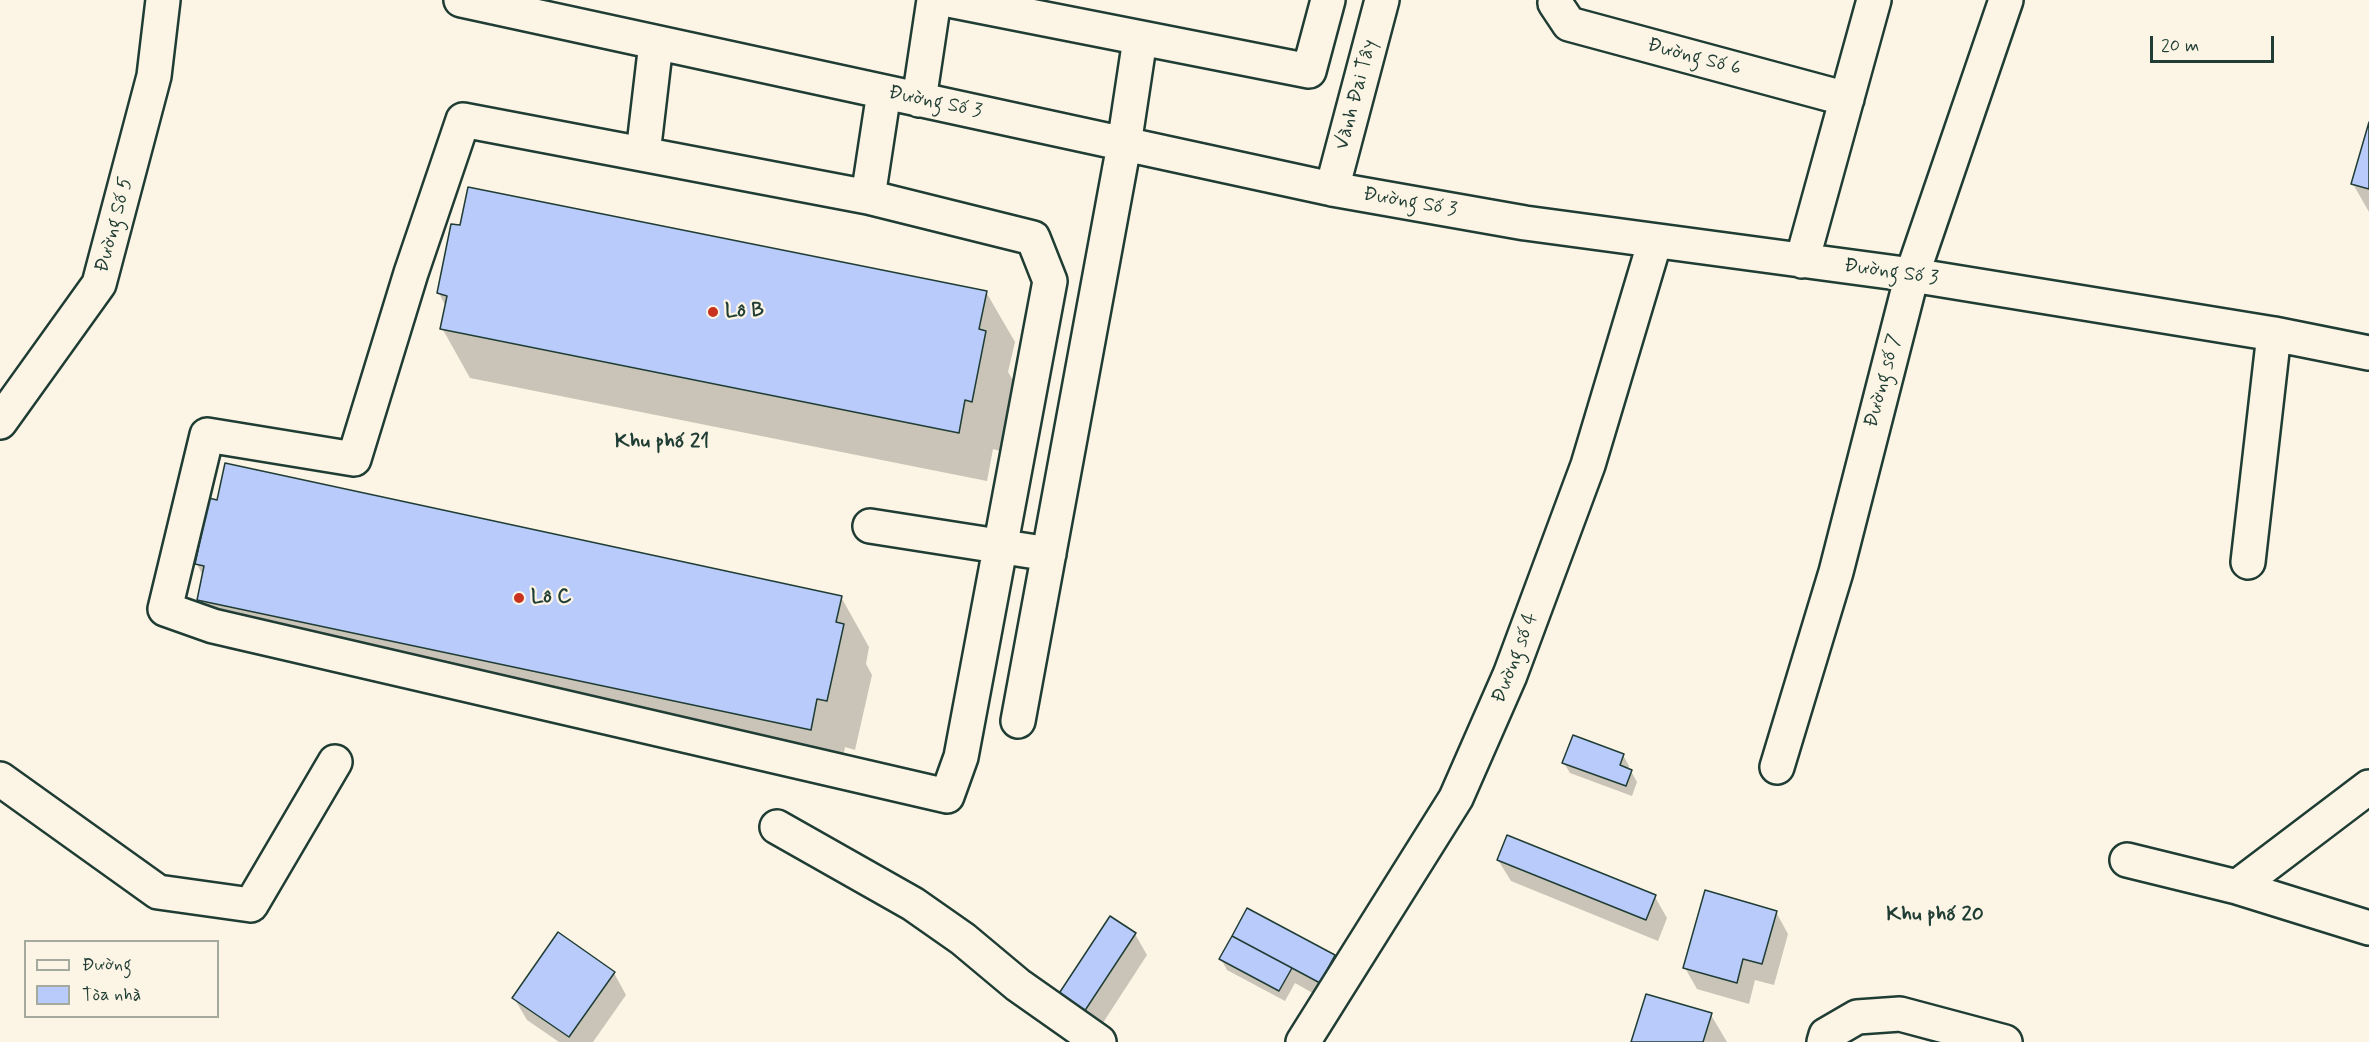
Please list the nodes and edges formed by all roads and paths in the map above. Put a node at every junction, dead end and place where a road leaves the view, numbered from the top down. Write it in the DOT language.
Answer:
graph roads {
  1 [pos="163,0"];
  2 [pos="461,0"];
  3 [pos="934,0"];
  4 [pos="949,0"];
  5 [pos="1328,0"];
  6 [pos="1382,0"];
  7 [pos="1556,0"];
  8 [pos="1874,0"];
  9 [pos="2006,0"];
  10 [pos="516,6"];
  11 [pos="1140,39"];
  12 [pos="657,43"];
  13 [pos="884,92"];
  14 [pos="1847,99"];
  15 [pos="919,100"];
  16 [pos="1124,144"];
  17 [pos="643,154"];
  18 [pos="1332,189"];
  19 [pos="868,197"];
  20 [pos="1655,241"];
  21 [pos="1802,261"];
  22 [pos="1912,275"];
  23 [pos="2274,334"];
  24 [pos="2369,353"];
  25 [pos="0,422"];
  26 [pos="870,526"];
  27 [pos="1000,545"];
  28 [pos="1049,554"];
  29 [pos="2248,562"];
  30 [pos="1018,721"];
  31 [pos="335,762"];
  32 [pos="1777,767"];
  33 [pos="0,779"];
  34 [pos="2369,787"];
  35 [pos="777,827"];
  36 [pos="2127,860"];
  37 [pos="2237,887"];
  38 [pos="2369,928"];
  39 [pos="1099,1042"];
  40 [pos="1303,1042"];
  41 [pos="1824,1042"];
  42 [pos="2005,1042"];
  1 -- 25 [label="street, Đường Số 5"];
  2 -- 10 [label="street, Đường Số 3"];
  3 -- 15 [label="street"];
  4 -- 11 [label="street"];
  5 -- 11 [label="street"];
  6 -- 18 [label="street, Vành Đai Tây"];
  7 -- 14 [label="street, Đường Số 6"];
  8 -- 14 [label="street"];
  9 -- 22 [label="street, Đường số 7"];
  10 -- 12 [label="street, Đường Số 3"];
  11 -- 16 [label="street"];
  12 -- 13 [label="street, Đường Số 3"];
  12 -- 17 [label="street"];
  13 -- 15 [label="street, Đường Số 3"];
  13 -- 19 [label="street"];
  14 -- 21 [label="street"];
  15 -- 16 [label="street, Đường Số 3"];
  16 -- 18 [label="street, Đường Số 3"];
  16 -- 28 [label="street"];
  17 -- 19 [label="street"];
  17 -- 27 [label="street"];
  18 -- 20 [label="street, Đường Số 3"];
  19 -- 27 [label="street"];
  20 -- 21 [label="street, Đường Số 3"];
  20 -- 40 [label="street, Đường số 4"];
  21 -- 22 [label="street, Đường Số 3"];
  22 -- 23 [label="street, Đường Số 3"];
  22 -- 32 [label="street, Đường số 7"];
  23 -- 24 [label="street, Đường Số 3"];
  23 -- 29 [label="street"];
  26 -- 27 [label="street"];
  27 -- 28 [label="street"];
  28 -- 30 [label="street"];
  31 -- 33 [label="street"];
  34 -- 37 [label="street"];
  35 -- 39 [label="street"];
  36 -- 37 [label="street"];
  37 -- 38 [label="street"];
  41 -- 42 [label="street"];
}
